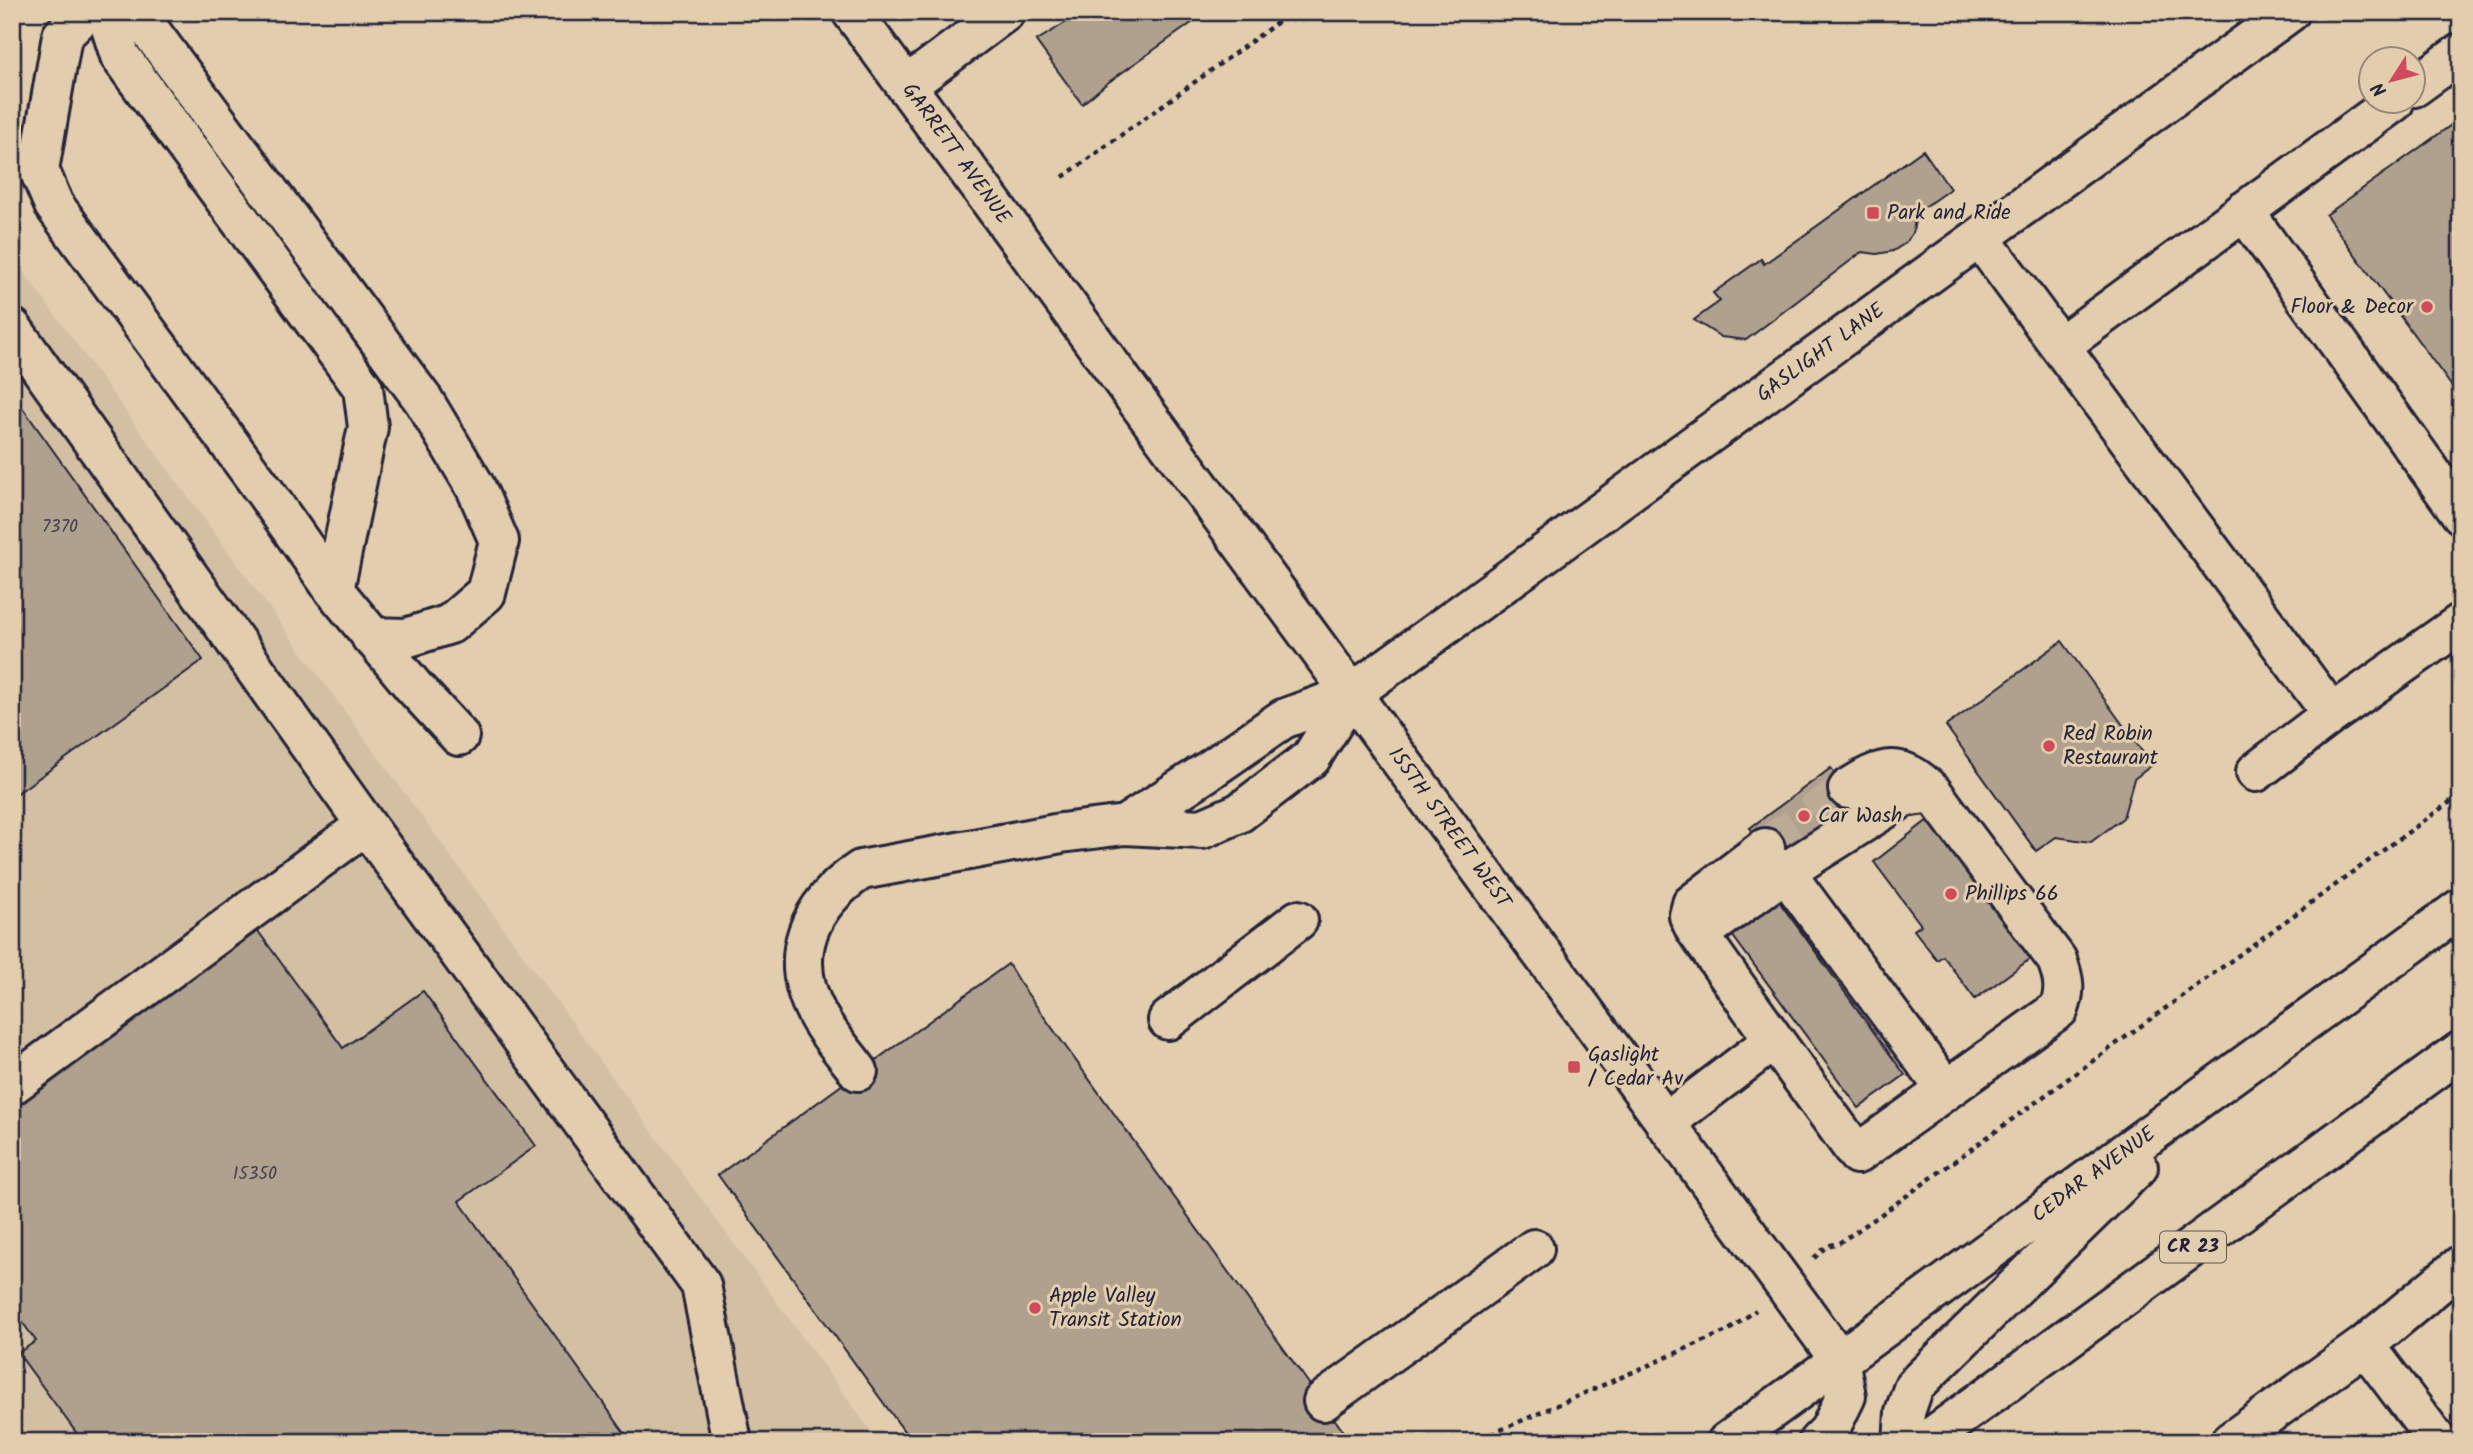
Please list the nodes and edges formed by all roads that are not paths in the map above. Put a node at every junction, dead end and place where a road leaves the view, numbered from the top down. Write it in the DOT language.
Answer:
graph roads {
  1 [pos="86,12"];
  2 [pos="106,12"];
  3 [pos="127,12"];
  4 [pos="852,12"];
  5 [pos="1005,12"];
  6 [pos="2290,12"];
  7 [pos="2461,53"];
  8 [pos="2428,76"];
  9 [pos="905,86"];
  10 [pos="2375,116"];
  11 [pos="2244,211"];
  12 [pos="1980,238"];
  13 [pos="1059,296"];
  14 [pos="12,328"];
  15 [pos="2060,346"];
  16 [pos="2461,514"];
  17 [pos="334,590"];
  18 [pos="2461,623"];
  19 [pos="371,636"];
  20 [pos="1351,694"];
  21 [pos="2332,714"];
  22 [pos="459,736"];
  23 [pos="2256,772"];
  24 [pos="1848,789"];
  25 [pos="1933,793"];
  26 [pos="366,825"];
  27 [pos="1125,825"];
  28 [pos="1775,860"];
  29 [pos="2461,908"];
  30 [pos="1298,920"];
  31 [pos="1168,1020"];
  32 [pos="1773,1040"];
  33 [pos="2461,1052"];
  34 [pos="858,1071"];
  35 [pos="2235,1073"];
  36 [pos="12,1085"];
  37 [pos="1946,1090"];
  38 [pos="1665,1123"];
  39 [pos="1534,1249"];
  40 [pos="2454,1279"];
  41 [pos="2365,1345"];
  42 [pos="1839,1359"];
  43 [pos="1322,1401"];
  44 [pos="732,1442"];
  45 [pos="1727,1442"];
  46 [pos="1818,1442"];
  47 [pos="1903,1442"];
  48 [pos="1925,1442"];
  49 [pos="2230,1442"];
  50 [pos="2438,1442"];
  1 -- 17 [label="street"];
  2 -- 17 [label="street"];
  3 -- 19 [label="street"];
  4 -- 9 [label="street, GARRETT AVENUE"];
  5 -- 9 [label="street"];
  6 -- 12 [label="street, GASLIGHT LANE"];
  7 -- 8 [label="street"];
  9 -- 13 [label="street, GARRETT AVENUE"];
  10 -- 11 [label="street"];
  11 -- 15 [label="street"];
  11 -- 16 [label="street"];
  12 -- 15 [label="street"];
  12 -- 20 [label="street, GASLIGHT LANE"];
  13 -- 20 [label="street, 155TH STREET WEST"];
  14 -- 26 [label="street"];
  15 -- 21 [label="street"];
  17 -- 19 [label="street"];
  18 -- 21 [label="street"];
  19 -- 22 [label="street"];
  20 -- 27 [label="street"];
  20 -- 27 [label="street"];
  20 -- 38 [label="street, 155TH STREET WEST"];
  21 -- 23 [label="street"];
  24 -- 25 [label="street"];
  25 -- 28 [label="street"];
  25 -- 37 [label="street"];
  26 -- 36 [label="street"];
  26 -- 44 [label="street"];
  27 -- 34 [label="street"];
  28 -- 32 [label="street"];
  28 -- 37 [label="street"];
  29 -- 35 [label="street, CEDAR AVENUE"];
  30 -- 31 [label="street"];
  32 -- 37 [label="street"];
  32 -- 38 [label="street"];
  33 -- 48 [label="street, CR 23"];
  35 -- 42 [label="street, CEDAR AVENUE"];
  35 -- 47 [label="street"];
  38 -- 42 [label="street, 155TH STREET WEST"];
  39 -- 43 [label="street"];
  40 -- 41 [label="street"];
  41 -- 49 [label="street"];
  41 -- 50 [label="street"];
  42 -- 45 [label="street, CEDAR AVENUE"];
  42 -- 46 [label="street"];
}
